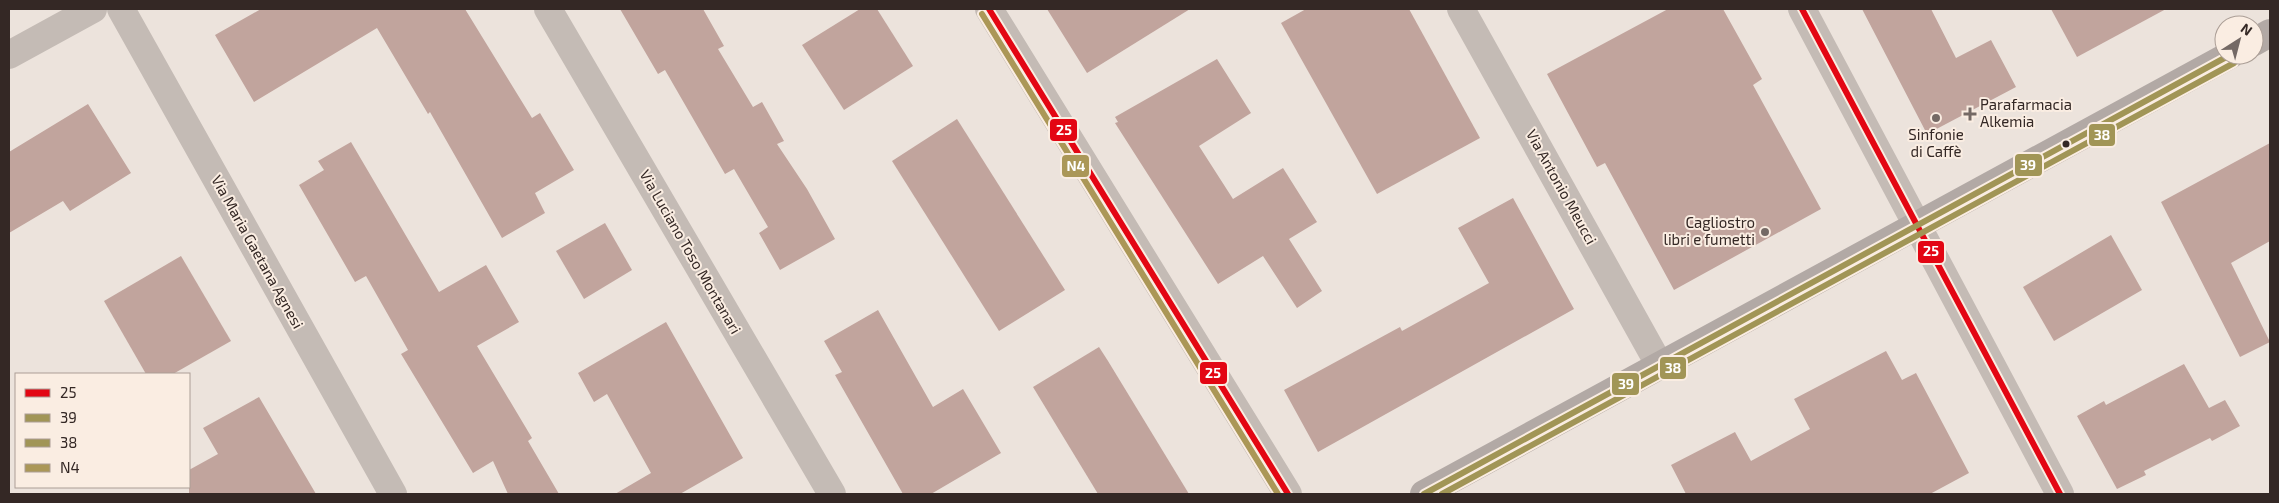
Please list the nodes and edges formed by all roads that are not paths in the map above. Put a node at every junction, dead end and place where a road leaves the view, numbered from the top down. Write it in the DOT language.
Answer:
graph roads {
  1 [pos="93,9"];
  2 [pos="121,9"];
  3 [pos="548,9"];
  4 [pos="989,9"];
  5 [pos="1461,9"];
  6 [pos="1802,9"];
  7 [pos="9,55"];
  8 [pos="2214,64"];
  9 [pos="1917,226"];
  10 [pos="1660,366"];
  11 [pos="393,494"];
  12 [pos="832,494"];
  13 [pos="1288,494"];
  14 [pos="1424,494"];
  15 [pos="2060,494"];
  1 -- 7 [label="street"];
  2 -- 11 [label="street, Via Maria Gaetana Agnesi"];
  3 -- 12 [label="street, Via Luciano Toso Montanari"];
  4 -- 13 [label="street"];
  5 -- 10 [label="street, Via Antonio Meucci"];
  6 -- 9 [label="street"];
  8 -- 9 [label="main road"];
  9 -- 10 [label="main road"];
  9 -- 15 [label="street"];
  10 -- 14 [label="main road"];
}
